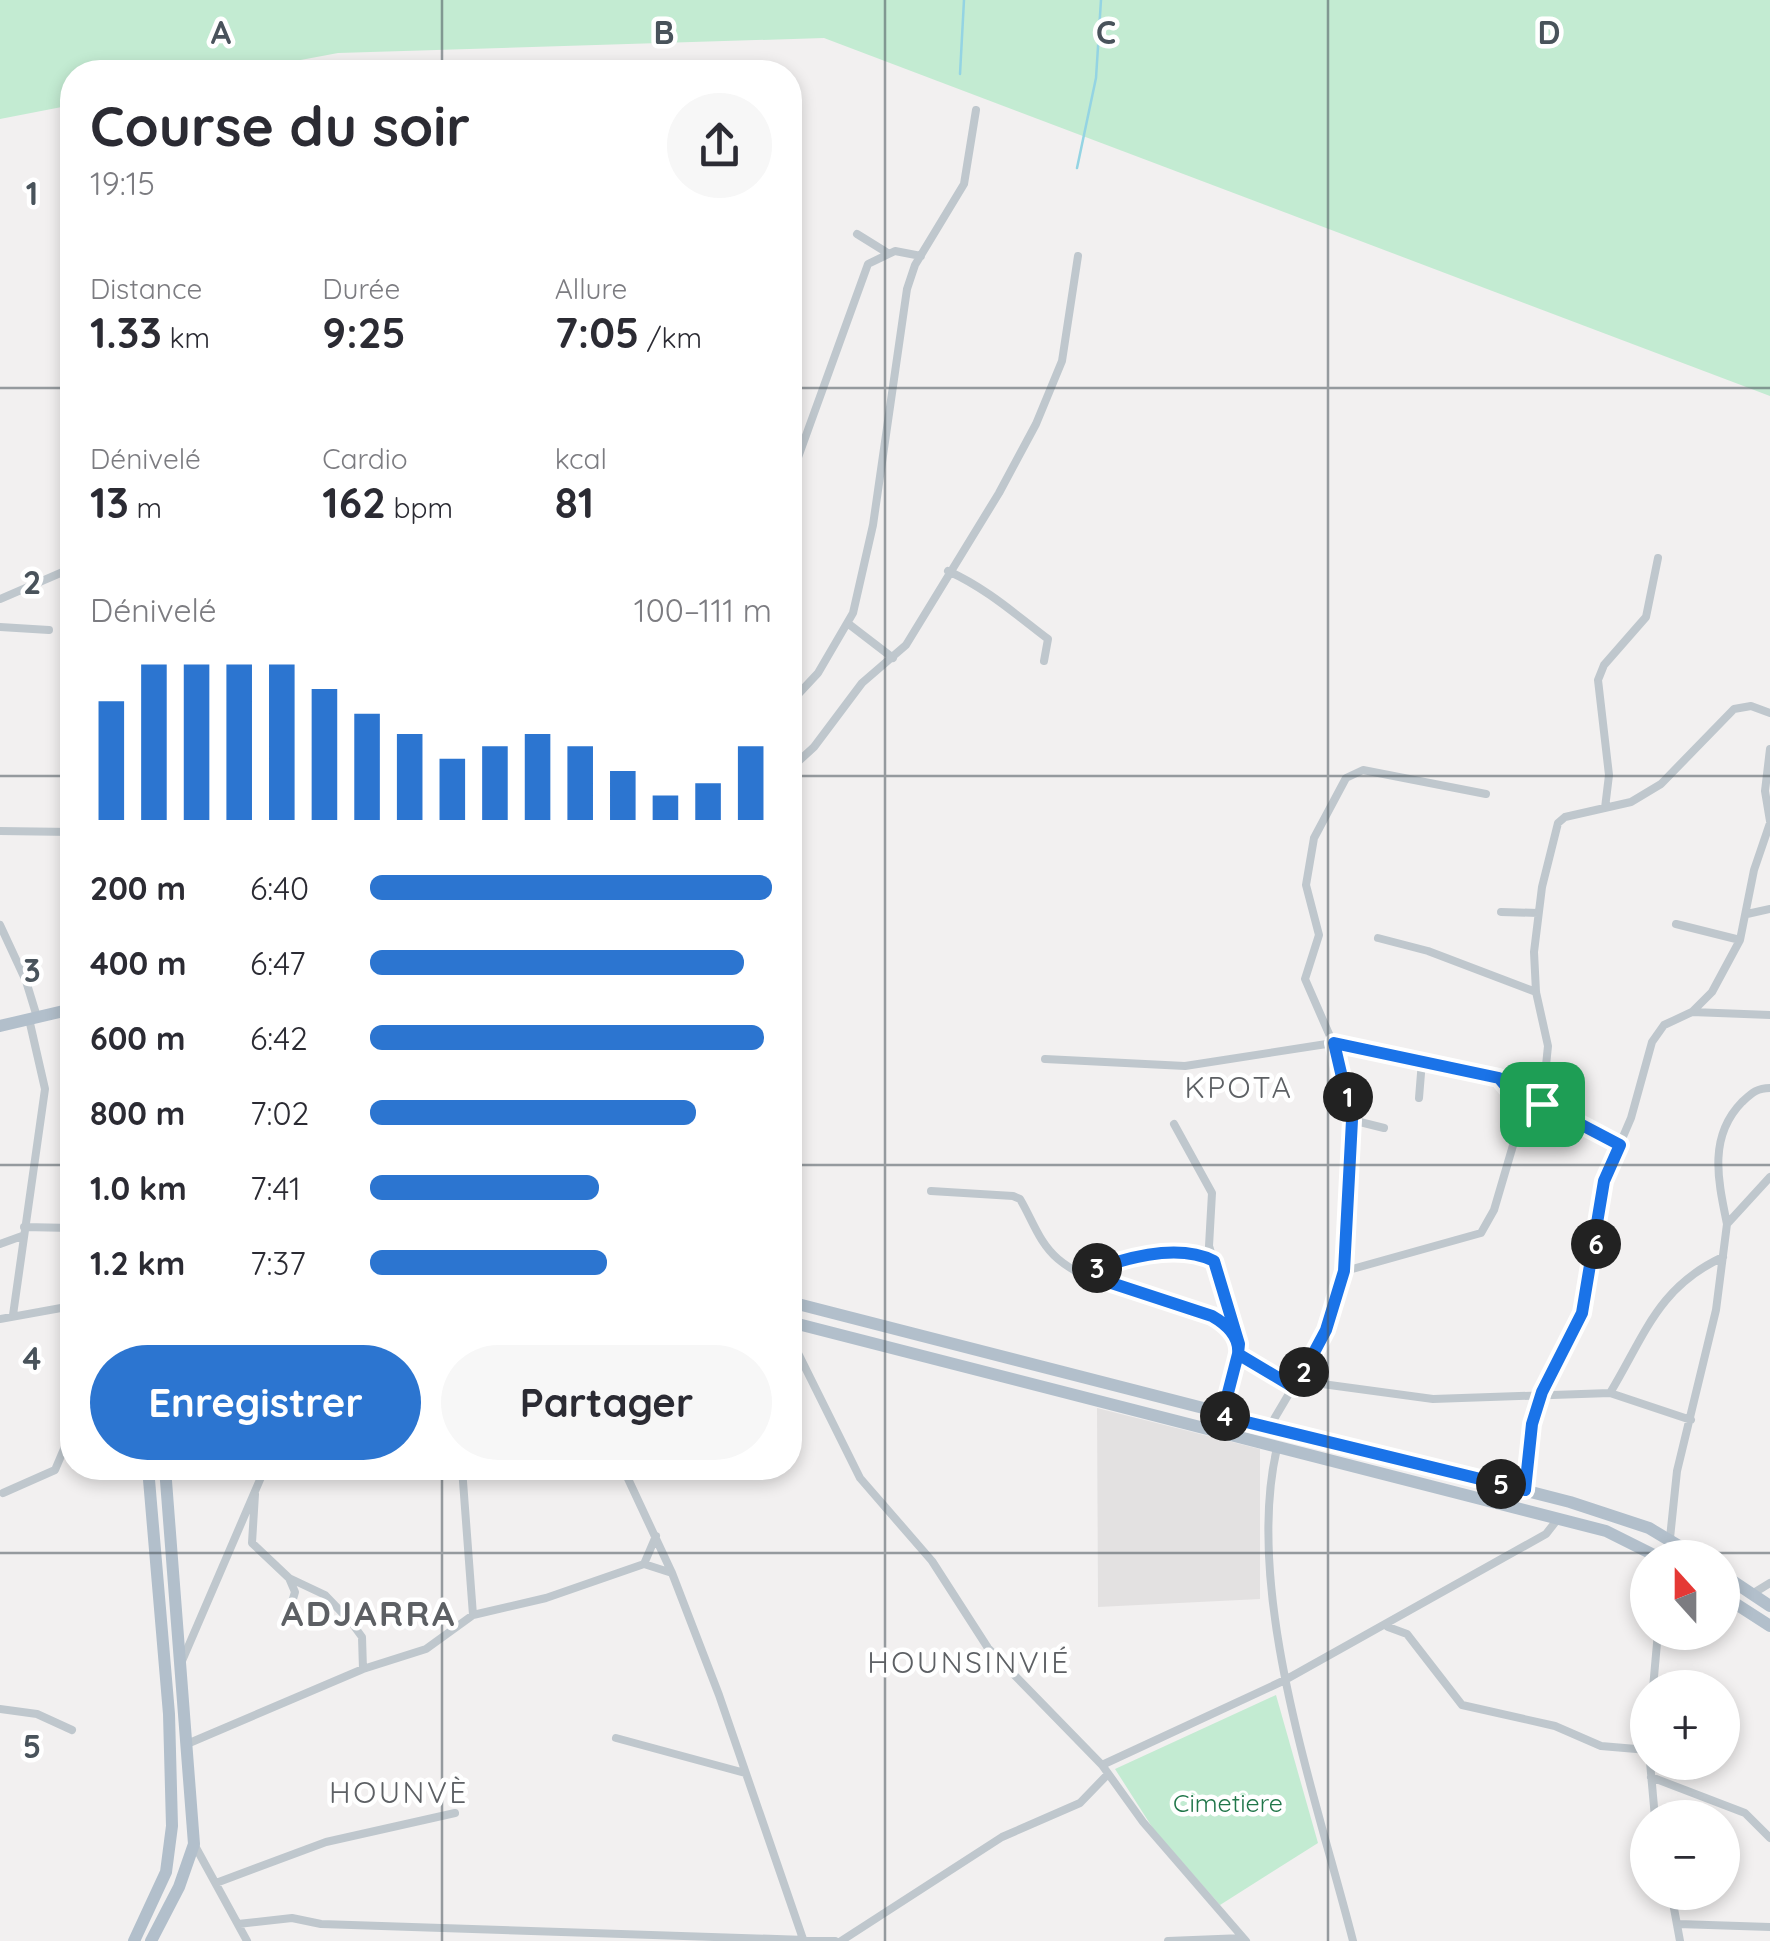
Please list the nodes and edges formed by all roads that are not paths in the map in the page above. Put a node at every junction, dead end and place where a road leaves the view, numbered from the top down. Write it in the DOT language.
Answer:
graph roads {
  1 [pos="976,110"];
  2 [pos="857,234"];
  3 [pos="886,252"];
  4 [pos="920,256"];
  5 [pos="1078,256"];
  6 [pos="802,446"];
  7 [pos="1658,558"];
  8 [pos="948,571"];
  9 [pos="60,573"];
  10 [pos="0,599"];
  11 [pos="850,624"];
  12 [pos="0,627"];
  13 [pos="49,630"];
  14 [pos="893,658"];
  15 [pos="1044,661"];
  16 [pos="802,690"];
  17 [pos="1770,713"];
  18 [pos="1770,749"];
  19 [pos="802,758"];
  20 [pos="1486,794"];
  21 [pos="1604,808"];
  22 [pos="1770,822"];
  23 [pos="0,831"];
  24 [pos="60,832"];
  25 [pos="1770,909"];
  26 [pos="1502,912"];
  27 [pos="1538,914"];
  28 [pos="1747,914"];
  29 [pos="1676,924"];
  30 [pos="0,925"];
  31 [pos="1378,938"];
  32 [pos="1740,940"];
  33 [pos="1536,992"];
  34 [pos="60,1012"];
  35 [pos="1692,1012"];
  36 [pos="1770,1016"];
  37 [pos="33,1018"];
  38 [pos="0,1026"];
  39 [pos="1334,1043"];
  40 [pos="1045,1059"];
  41 [pos="1422,1061"];
  42 [pos="1770,1088"];
  43 [pos="1419,1098"];
  44 [pos="1542,1104"];
  45 [pos="1524,1108"];
  46 [pos="1352,1120"];
  47 [pos="1174,1124"];
  48 [pos="1384,1128"];
  49 [pos="1620,1145"];
  50 [pos="1770,1177"];
  51 [pos="930,1191"];
  52 [pos="1727,1224"];
  53 [pos="60,1229"];
  54 [pos="23,1231"];
  55 [pos="0,1244"];
  56 [pos="1723,1258"];
  57 [pos="1214,1261"];
  58 [pos="1344,1271"];
  59 [pos="1084,1274"];
  60 [pos="802,1305"];
  61 [pos="60,1308"];
  62 [pos="13,1315"];
  63 [pos="0,1318"];
  64 [pos="802,1325"];
  65 [pos="1239,1349"];
  66 [pos="802,1361"];
  67 [pos="1298,1385"];
  68 [pos="1542,1392"];
  69 [pos="1610,1393"];
  70 [pos="1222,1416"];
  71 [pos="1691,1420"];
  72 [pos="1270,1426"];
  73 [pos="1277,1448"];
  74 [pos="60,1458"];
  75 [pos="149,1480"];
  76 [pos="166,1480"];
  77 [pos="260,1480"];
  78 [pos="463,1480"];
  79 [pos="629,1480"];
  80 [pos="1525,1490"];
  81 [pos="3,1493"];
  82 [pos="255,1494"];
  83 [pos="1557,1520"];
  84 [pos="656,1536"];
  85 [pos="1670,1538"];
  86 [pos="1673,1540"];
  87 [pos="1630,1543"];
  88 [pos="644,1564"];
  89 [pos="672,1573"];
  90 [pos="289,1578"];
  91 [pos="1770,1584"];
  92 [pos="1740,1586"];
  93 [pos="1752,1594"];
  94 [pos="1770,1606"];
  95 [pos="1740,1607"];
  96 [pos="290,1609"];
  97 [pos="472,1615"];
  98 [pos="1770,1626"];
  99 [pos="1388,1627"];
  100 [pos="182,1660"];
  101 [pos="364,1669"];
  102 [pos="1284,1680"];
  103 [pos="0,1709"];
  104 [pos="72,1730"];
  105 [pos="616,1738"];
  106 [pos="187,1744"];
  107 [pos="1630,1748"];
  108 [pos="1102,1766"];
  109 [pos="745,1773"];
  110 [pos="1108,1774"];
  111 [pos="1659,1780"];
  112 [pos="454,1813"];
  113 [pos="1770,1838"];
  114 [pos="194,1844"];
  115 [pos="216,1882"];
  116 [pos="1675,1910"];
  117 [pos="238,1924"];
  118 [pos="1678,1924"];
  119 [pos="437,1927"];
  120 [pos="1770,1927"];
  121 [pos="803,1939"];
  122 [pos="1245,1939"];
  123 [pos="749,1940"];
  124 [pos="134,1941"];
  125 [pos="150,1941"];
  126 [pos="247,1941"];
  127 [pos="440,1941"];
  128 [pos="838,1941"];
  129 [pos="1168,1941"];
  130 [pos="1353,1941"];
  131 [pos="1680,1941"];
  1 -- 4 [label="street"];
  2 -- 3 [label="street"];
  3 -- 4 [label="street"];
  3 -- 6 [label="street"];
  4 -- 11 [label="street"];
  5 -- 8 [label="street"];
  7 -- 21 [label="street"];
  8 -- 14 [label="street"];
  8 -- 15 [label="street"];
  9 -- 10 [label="street"];
  11 -- 14 [label="street"];
  11 -- 16 [label="street"];
  12 -- 13 [label="street"];
  14 -- 19 [label="street"];
  17 -- 21 [label="street"];
  18 -- 22 [label="street"];
  20 -- 39 [label="street"];
  21 -- 27 [label="street"];
  22 -- 28 [label="street"];
  23 -- 24 [label="street"];
  25 -- 28 [label="street"];
  26 -- 27 [label="street"];
  27 -- 33 [label="street"];
  28 -- 32 [label="street"];
  29 -- 32 [label="street"];
  30 -- 37 [label="street"];
  31 -- 33 [label="street"];
  32 -- 35 [label="street"];
  33 -- 44 [label="street"];
  34 -- 37 [label="main road"];
  35 -- 36 [label="street"];
  35 -- 49 [label="street"];
  37 -- 38 [label="main road"];
  37 -- 54 [label="street"];
  39 -- 40 [label="street"];
  39 -- 41 [label="street"];
  39 -- 46 [label="street"];
  41 -- 43 [label="street"];
  41 -- 45 [label="street"];
  42 -- 52 [label="street"];
  44 -- 45 [label="street"];
  44 -- 49 [label="street"];
  45 -- 58 [label="street"];
  46 -- 48 [label="street"];
  46 -- 58 [label="street"];
  47 -- 57 [label="street"];
  49 -- 68 [label="street"];
  50 -- 52 [label="street"];
  51 -- 59 [label="street"];
  52 -- 56 [label="street"];
  53 -- 54 [label="street"];
  54 -- 55 [label="street"];
  54 -- 62 [label="street"];
  56 -- 69 [label="street"];
  56 -- 71 [label="street"];
  57 -- 59 [label="street"];
  57 -- 65 [label="street"];
  58 -- 67 [label="street"];
  59 -- 65 [label="street"];
  60 -- 70 [label="main road"];
  61 -- 62 [label="street"];
  62 -- 63 [label="street"];
  64 -- 73 [label="main road"];
  65 -- 67 [label="street"];
  65 -- 70 [label="street"];
  66 -- 108 [label="street"];
  67 -- 68 [label="street"];
  67 -- 72 [label="street"];
  68 -- 69 [label="street"];
  68 -- 80 [label="street"];
  69 -- 71 [label="street"];
  70 -- 72 [label="main road"];
  71 -- 85 [label="street"];
  72 -- 80 [label="main road"];
  73 -- 83 [label="main road"];
  73 -- 102 [label="street"];
  74 -- 81 [label="street"];
  75 -- 124 [label="main road"];
  76 -- 100 [label="main road"];
  77 -- 82 [label="street"];
  78 -- 97 [label="street"];
  79 -- 84 [label="street"];
  80 -- 85 [label="main road"];
  82 -- 90 [label="street"];
  82 -- 100 [label="street"];
  83 -- 87 [label="main road"];
  83 -- 99 [label="street"];
  84 -- 88 [label="street"];
  84 -- 89 [label="street"];
  85 -- 86 [label="main road"];
  88 -- 89 [label="street"];
  88 -- 97 [label="street"];
  89 -- 109 [label="street"];
  90 -- 96 [label="street"];
  90 -- 101 [label="street"];
  91 -- 93 [label="street"];
  92 -- 93 [label="main road"];
  93 -- 94 [label="main road"];
  95 -- 98 [label="main road"];
  97 -- 101 [label="street"];
  99 -- 102 [label="street"];
  99 -- 107 [label="street"];
  100 -- 106 [label="main road"];
  101 -- 106 [label="street"];
  102 -- 108 [label="street"];
  102 -- 130 [label="street"];
  103 -- 104 [label="street"];
  105 -- 109 [label="street"];
  106 -- 114 [label="main road"];
  108 -- 110 [label="street"];
  109 -- 121 [label="street"];
  110 -- 122 [label="street"];
  110 -- 128 [label="street"];
  111 -- 113 [label="street"];
  112 -- 115 [label="street"];
  114 -- 115 [label="street"];
  114 -- 125 [label="main road"];
  115 -- 117 [label="street"];
  116 -- 118 [label="street"];
  117 -- 119 [label="street"];
  117 -- 126 [label="street"];
  118 -- 120 [label="street"];
  118 -- 131 [label="street"];
  119 -- 123 [label="street"];
  119 -- 127 [label="street"];
  121 -- 123 [label="street"];
  121 -- 128 [label="street"];
  122 -- 129 [label="street"];
}
